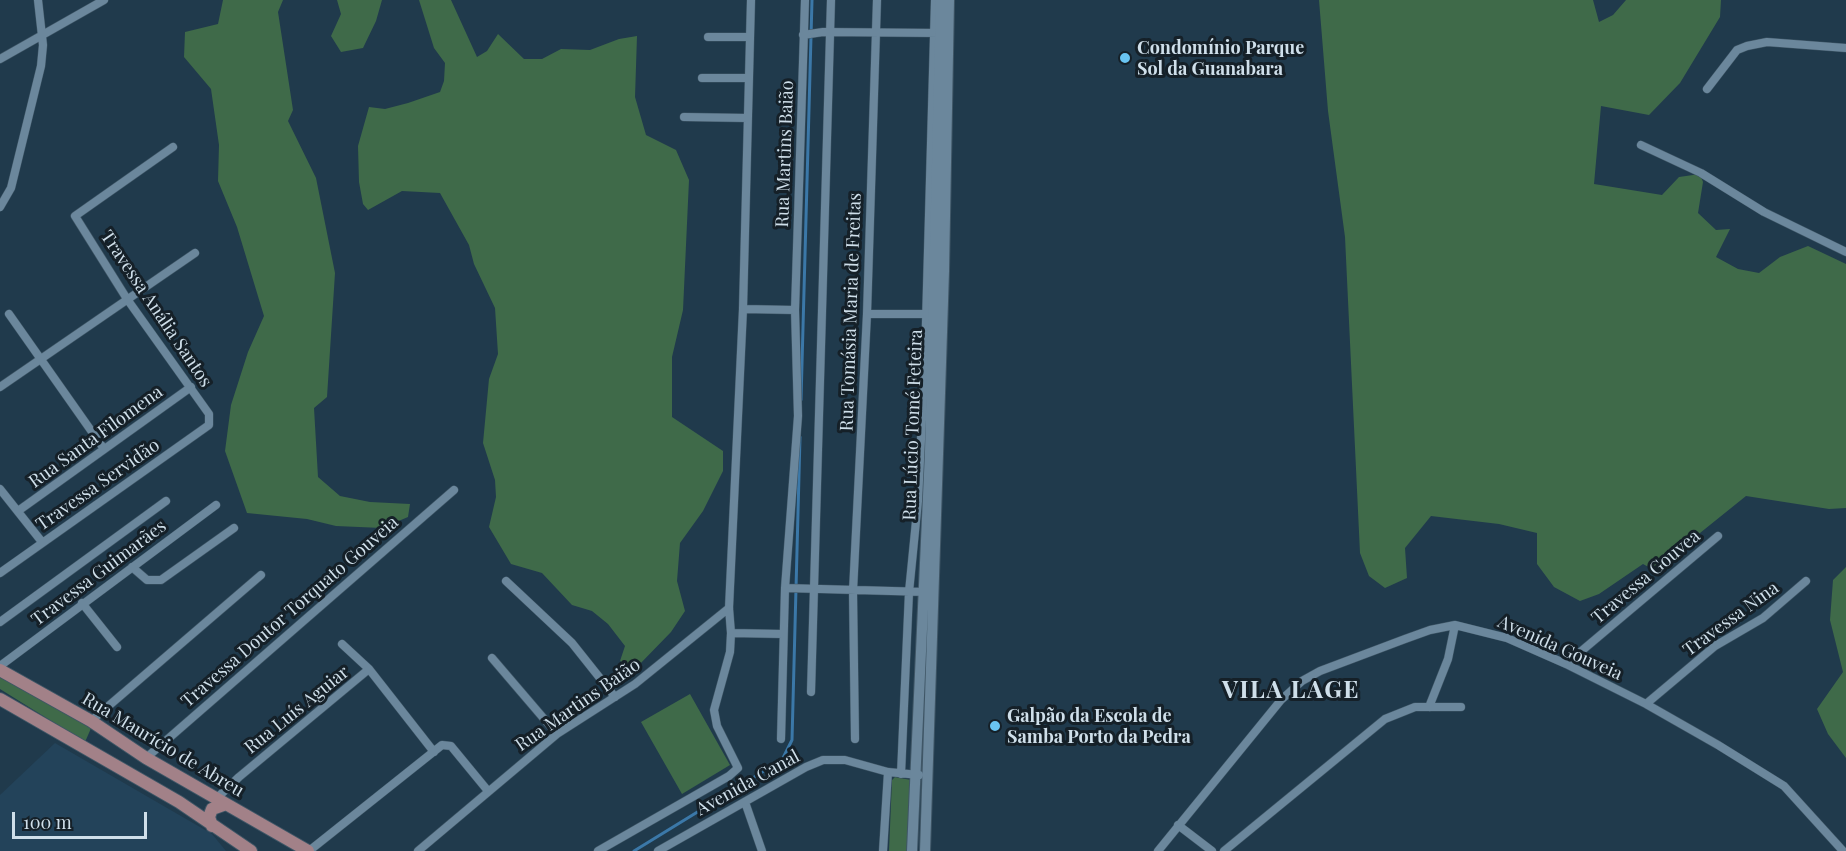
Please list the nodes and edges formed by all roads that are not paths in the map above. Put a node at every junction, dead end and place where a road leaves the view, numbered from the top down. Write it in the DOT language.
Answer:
graph roads {
  1 [pos="38,0"];
  2 [pos="105,0"];
  3 [pos="751,0"];
  4 [pos="805,0"];
  5 [pos="831,0"];
  6 [pos="877,0"];
  7 [pos="935,0"];
  8 [pos="941,0"];
  9 [pos="950,0"];
  10 [pos="826,32"];
  11 [pos="941,33"];
  12 [pos="807,34"];
  13 [pos="876,35"];
  14 [pos="42,36"];
  15 [pos="708,37"];
  16 [pos="750,37"];
  17 [pos="1846,48"];
  18 [pos="0,59"];
  19 [pos="702,78"];
  20 [pos="748,78"];
  21 [pos="1707,89"];
  22 [pos="684,117"];
  23 [pos="748,118"];
  24 [pos="1641,145"];
  25 [pos="173,147"];
  26 [pos="0,207"];
  27 [pos="1846,252"];
  28 [pos="195,253"];
  29 [pos="127,299"];
  30 [pos="743,309"];
  31 [pos="795,310"];
  32 [pos="9,314"];
  33 [pos="867,314"];
  34 [pos="934,314"];
  35 [pos="42,359"];
  36 [pos="0,387"];
  37 [pos="191,387"];
  38 [pos="211,420"];
  39 [pos="104,449"];
  40 [pos="0,489"];
  41 [pos="454,490"];
  42 [pos="166,501"];
  43 [pos="216,505"];
  44 [pos="18,511"];
  45 [pos="234,528"];
  46 [pos="1718,536"];
  47 [pos="42,542"];
  48 [pos="132,567"];
  49 [pos="0,573"];
  50 [pos="261,575"];
  51 [pos="506,581"];
  52 [pos="1806,581"];
  53 [pos="785,588"];
  54 [pos="810,590"];
  55 [pos="853,591"];
  56 [pos="909,592"];
  57 [pos="928,592"];
  58 [pos="82,603"];
  59 [pos="729,608"];
  60 [pos="0,622"];
  61 [pos="1455,625"];
  62 [pos="731,633"];
  63 [pos="783,634"];
  64 [pos="342,644"];
  65 [pos="117,648"];
  66 [pos="492,658"];
  67 [pos="1566,664"];
  68 [pos="0,668"];
  69 [pos="369,669"];
  70 [pos="811,693"];
  71 [pos="615,697"];
  72 [pos="0,699"];
  73 [pos="1646,704"];
  74 [pos="1429,707"];
  75 [pos="1461,707"];
  76 [pos="91,721"];
  77 [pos="557,734"];
  78 [pos="855,739"];
  79 [pos="781,740"];
  80 [pos="434,752"];
  81 [pos="146,758"];
  82 [pos="734,772"];
  83 [pos="888,772"];
  84 [pos="901,774"];
  85 [pos="915,775"];
  86 [pos="928,775"];
  87 [pos="205,791"];
  88 [pos="488,791"];
  89 [pos="222,801"];
  90 [pos="745,802"];
  91 [pos="191,810"];
  92 [pos="1178,825"];
  93 [pos="212,826"];
  94 [pos="251,851"];
  95 [pos="309,851"];
  96 [pos="418,851"];
  97 [pos="598,851"];
  98 [pos="658,851"];
  99 [pos="762,851"];
  100 [pos="883,851"];
  101 [pos="912,851"];
  102 [pos="925,851"];
  103 [pos="1158,851"];
  104 [pos="1212,851"];
  105 [pos="1224,851"];
  106 [pos="1843,851"];
  1 -- 14 [label="street"];
  2 -- 14 [label="street"];
  3 -- 16 [label="street, Rua Martins Baião"];
  4 -- 12 [label="street, Rua Martins Baião"];
  5 -- 10 [label="street"];
  6 -- 13 [label="street, Rua Tomásia Maria de Freitas"];
  7 -- 11 [label="street"];
  8 -- 11 [label="main road, Rua Lúcio Tomé Feteira"];
  9 -- 11 [label="main road, Rua Lúcio Tomé Feteira"];
  10 -- 12 [label="street"];
  10 -- 13 [label="street"];
  10 -- 54 [label="street"];
  11 -- 13 [label="street"];
  11 -- 34 [label="main road, Rua Lúcio Tomé Feteira"];
  12 -- 31 [label="street, Rua Martins Baião"];
  13 -- 33 [label="street, Rua Tomásia Maria de Freitas"];
  14 -- 18 [label="street"];
  14 -- 26 [label="street"];
  15 -- 16 [label="street"];
  16 -- 20 [label="street, Rua Martins Baião"];
  17 -- 21 [label="street"];
  19 -- 20 [label="street"];
  20 -- 23 [label="street, Rua Martins Baião"];
  22 -- 23 [label="street"];
  23 -- 30 [label="street, Rua Martins Baião"];
  24 -- 27 [label="street"];
  25 -- 29 [label="street, Travessa Anália Santos"];
  28 -- 29 [label="street"];
  29 -- 35 [label="street"];
  29 -- 37 [label="street, Travessa Anália Santos"];
  30 -- 31 [label="street"];
  30 -- 59 [label="street, Rua Martins Baião"];
  31 -- 53 [label="street, Rua Martins Baião"];
  32 -- 35 [label="street"];
  33 -- 34 [label="street"];
  33 -- 55 [label="street, Rua Tomásia Maria de Freitas"];
  34 -- 56 [label="street"];
  34 -- 57 [label="main road, Rua Lúcio Tomé Feteira"];
  35 -- 36 [label="street"];
  35 -- 39 [label="street"];
  37 -- 38 [label="street, Travessa Anália Santos"];
  37 -- 39 [label="street, Rua Santa Filomena"];
  38 -- 47 [label="street, Travessa Servidão"];
  39 -- 44 [label="street, Rua Santa Filomena"];
  40 -- 44 [label="street"];
  41 -- 81 [label="street, Travessa Doutor Torquato Gouveia"];
  42 -- 60 [label="street"];
  43 -- 48 [label="street, Travessa Guimarães"];
  44 -- 47 [label="street"];
  45 -- 48 [label="street"];
  46 -- 67 [label="street, Travessa Gouvea"];
  47 -- 49 [label="street, Travessa Servidão"];
  48 -- 58 [label="street, Travessa Guimarães"];
  50 -- 76 [label="street"];
  51 -- 71 [label="street"];
  52 -- 73 [label="street, Travessa Nina"];
  53 -- 54 [label="street"];
  53 -- 63 [label="street, Rua Martins Baião"];
  54 -- 55 [label="street"];
  54 -- 70 [label="street"];
  55 -- 56 [label="street"];
  55 -- 78 [label="street, Rua Tomásia Maria de Freitas"];
  56 -- 57 [label="street"];
  56 -- 84 [label="street"];
  57 -- 85 [label="main road, Rua Lúcio Tomé Feteira"];
  57 -- 86 [label="main road, Rua Lúcio Tomé Feteira"];
  58 -- 65 [label="street"];
  58 -- 68 [label="street, Travessa Guimarães"];
  59 -- 62 [label="street, Rua Martins Baião"];
  59 -- 71 [label="street, Rua Martins Baião"];
  61 -- 67 [label="street, Avenida Gouveia"];
  61 -- 74 [label="street"];
  61 -- 92 [label="street, Avenida Gouveia"];
  62 -- 63 [label="street"];
  62 -- 82 [label="street, Rua Martins Baião"];
  63 -- 79 [label="street, Rua Martins Baião"];
  64 -- 69 [label="street"];
  66 -- 77 [label="street"];
  67 -- 73 [label="street, Avenida Gouveia"];
  68 -- 76 [label="main road, Rua Maurício de Abreu"];
  69 -- 80 [label="street"];
  69 -- 89 [label="street, Rua Luís Aguiar"];
  71 -- 77 [label="street, Rua Martins Baião"];
  72 -- 91 [label="main road"];
  73 -- 106 [label="street, Avenida Gouveia"];
  74 -- 75 [label="street"];
  74 -- 105 [label="street"];
  76 -- 81 [label="main road, Rua Maurício de Abreu"];
  77 -- 88 [label="street, Rua Martins Baião"];
  80 -- 88 [label="street"];
  80 -- 95 [label="street"];
  81 -- 87 [label="main road, Rua Maurício de Abreu"];
  82 -- 97 [label="street, Avenida Canal"];
  83 -- 84 [label="street, Avenida Canal"];
  83 -- 90 [label="street, Avenida Canal"];
  83 -- 100 [label="street"];
  84 -- 85 [label="street, Avenida Canal"];
  85 -- 86 [label="street, Avenida Canal"];
  85 -- 101 [label="main road, Rua Lúcio Tomé Feteira"];
  86 -- 102 [label="main road, Rua Lúcio Tomé Feteira"];
  87 -- 89 [label="main road, Rua Maurício de Abreu"];
  87 -- 91 [label="main road"];
  88 -- 96 [label="street, Rua Martins Baião"];
  89 -- 93 [label="main road"];
  89 -- 95 [label="main road, Rua Maurício de Abreu"];
  90 -- 98 [label="street, Avenida Canal"];
  90 -- 99 [label="street"];
  91 -- 93 [label="main road"];
  92 -- 103 [label="street, Avenida Gouveia"];
  92 -- 104 [label="street"];
  93 -- 94 [label="main road"];
}
